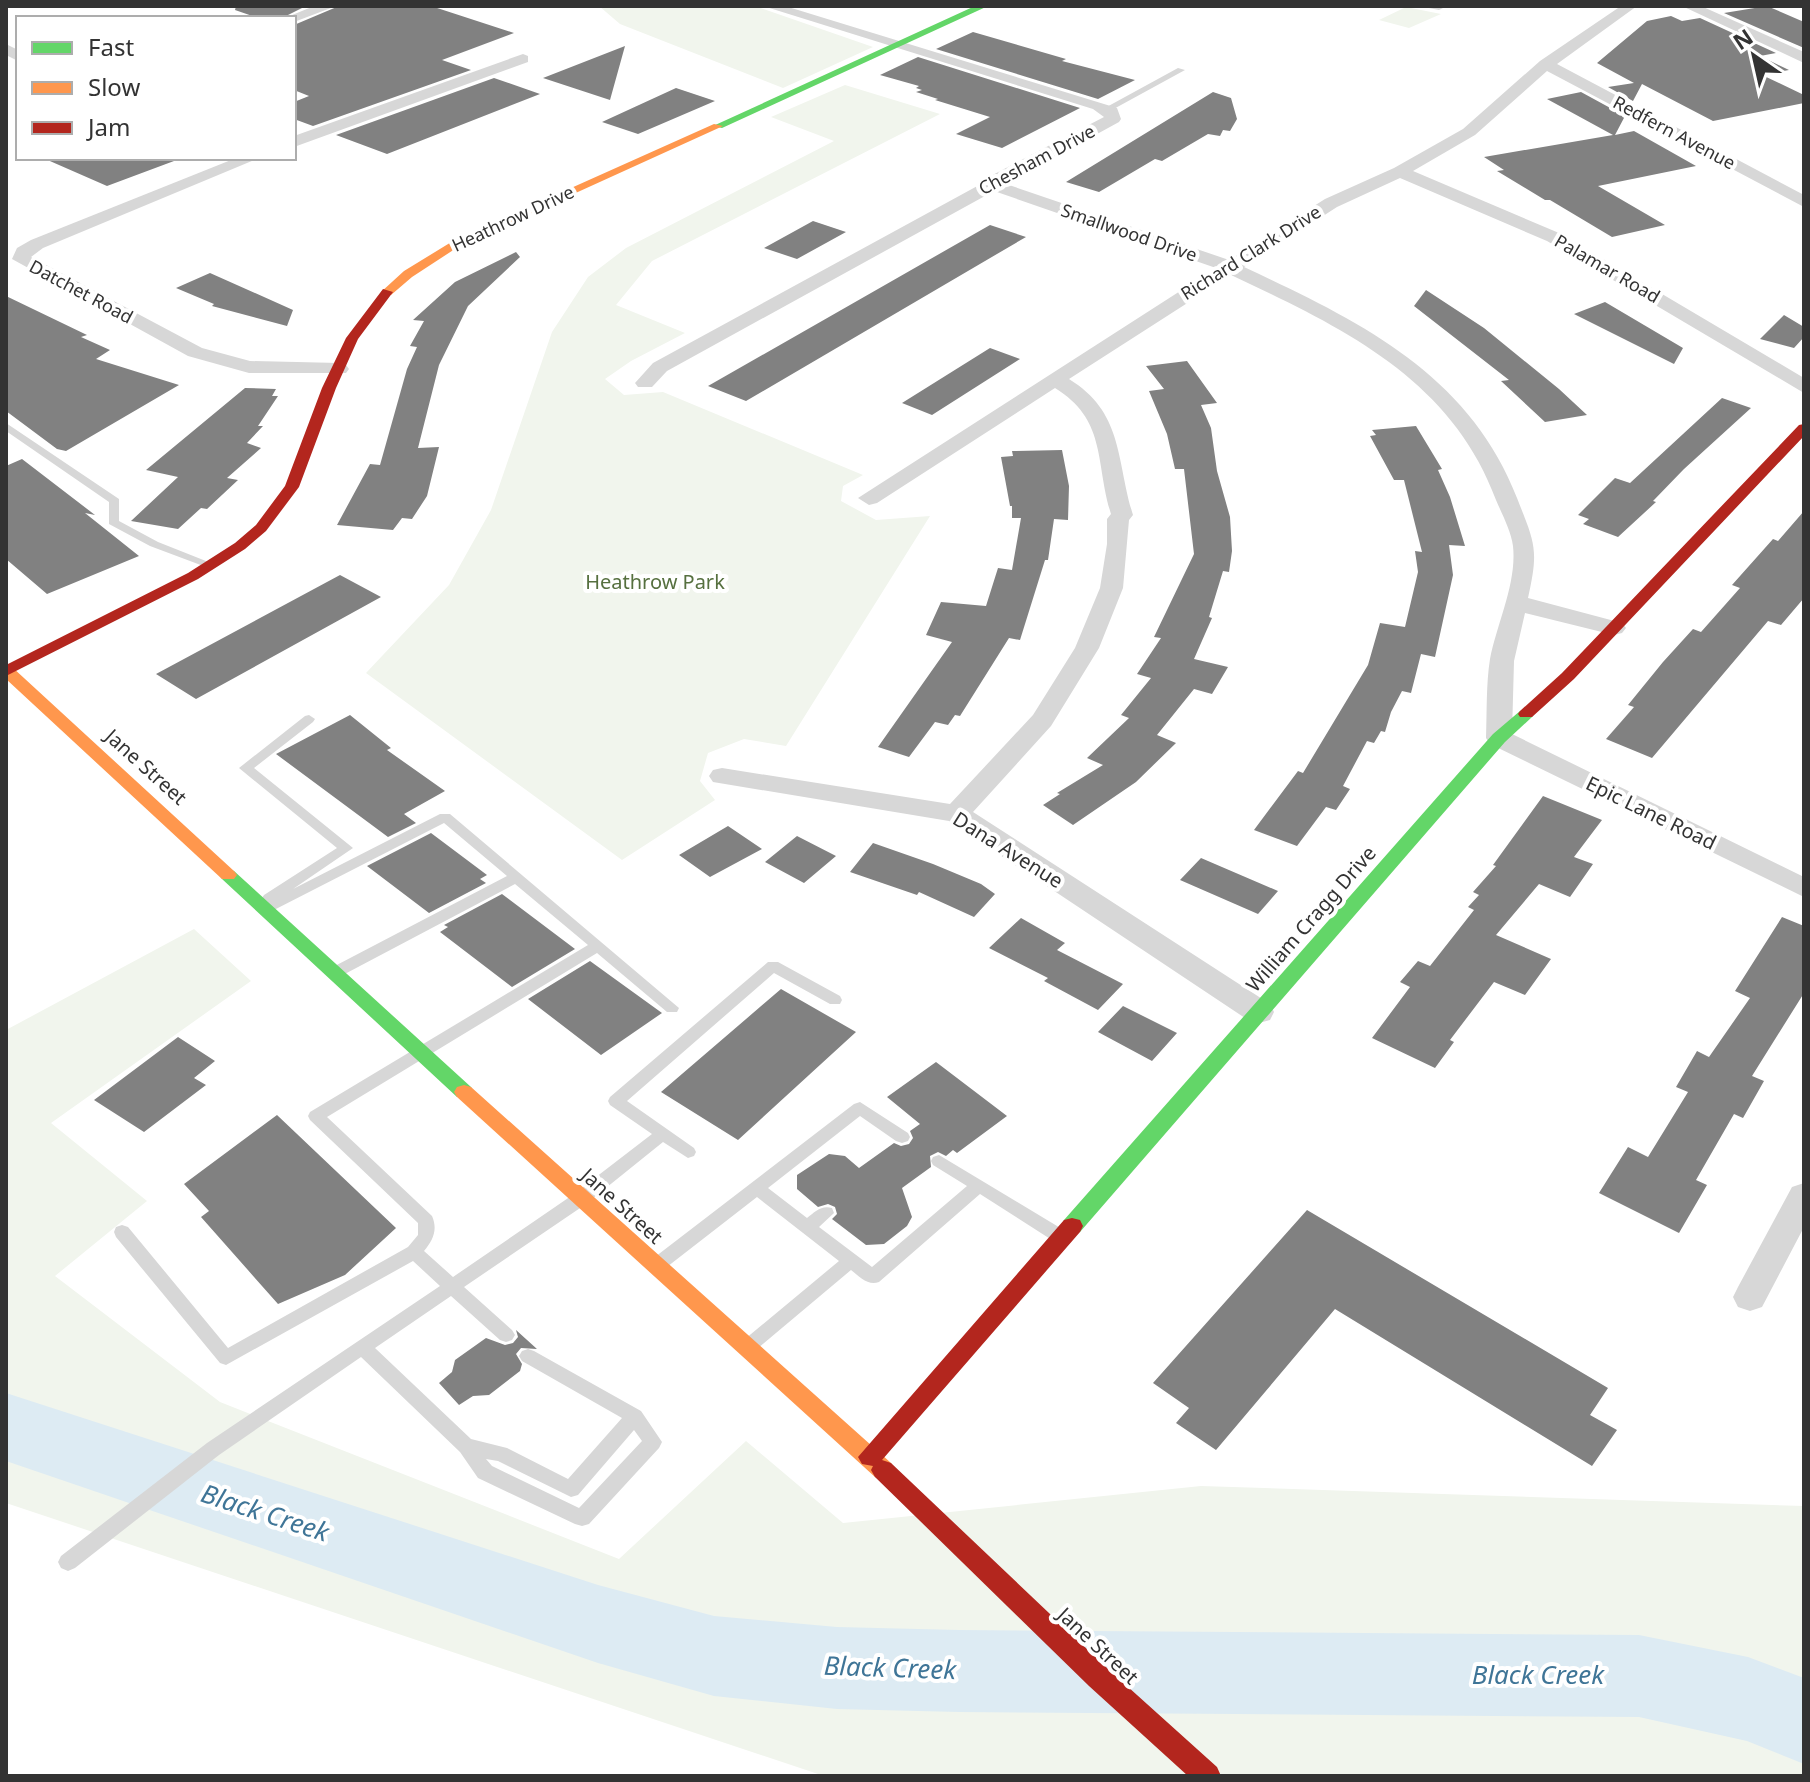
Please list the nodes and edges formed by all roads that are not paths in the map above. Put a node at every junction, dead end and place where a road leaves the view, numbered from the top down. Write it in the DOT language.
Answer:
graph roads {
  1 [pos="329,6"];
  2 [pos="770,6"];
  3 [pos="983,6"];
  4 [pos="1423,6"];
  5 [pos="1443,6"];
  6 [pos="1630,6"];
  7 [pos="1689,6"];
  8 [pos="296,17"];
  9 [pos="894,46"];
  10 [pos="1804,58"];
  11 [pos="523,59"];
  12 [pos="1545,64"];
  13 [pos="1181,70"];
  14 [pos="1107,109"];
  15 [pos="296,141"];
  16 [pos="242,160"];
  17 [pos="1400,172"];
  18 [pos="989,184"];
  19 [pos="1804,202"];
  20 [pos="1227,266"];
  21 [pos="339,369"];
  22 [pos="1057,380"];
  23 [pos="645,383"];
  24 [pos="1804,387"];
  25 [pos="6,426"];
  26 [pos="1804,428"];
  27 [pos="869,498"];
  28 [pos="210,565"];
  29 [pos="1516,602"];
  30 [pos="1614,628"];
  31 [pos="6,670"];
  32 [pos="309,719"];
  33 [pos="1499,738"];
  34 [pos="722,776"];
  35 [pos="957,814"];
  36 [pos="517,877"];
  37 [pos="1804,888"];
  38 [pos="264,906"];
  39 [pos="598,946"];
  40 [pos="336,972"];
  41 [pos="835,1000"];
  42 [pos="672,1008"];
  43 [pos="1259,1012"];
  44 [pos="422,1050"];
  45 [pos="663,1134"];
  46 [pos="902,1137"];
  47 [pos="688,1152"];
  48 [pos="939,1161"];
  49 [pos="977,1187"];
  50 [pos="758,1189"];
  51 [pos="1804,1196"];
  52 [pos="580,1199"];
  53 [pos="826,1213"];
  54 [pos="807,1227"];
  55 [pos="122,1232"];
  56 [pos="1061,1237"];
  57 [pos="414,1252"];
  58 [pos="851,1261"];
  59 [pos="656,1266"];
  60 [pos="450,1287"];
  61 [pos="1750,1297"];
  62 [pos="506,1335"];
  63 [pos="362,1347"];
  64 [pos="747,1347"];
  65 [pos="528,1356"];
  66 [pos="635,1416"];
  67 [pos="466,1446"];
  68 [pos="870,1457"];
  69 [pos="68,1562"];
  70 [pos="1207,1776"];
  1 -- 8 [label="street"];
  2 -- 9 [label="street, Chesham Drive"];
  3 -- 9 [label="street, Heathrow Drive"];
  4 -- 5 [label="lane"];
  6 -- 12 [label="street, Richard Clark Drive"];
  7 -- 10 [label="street"];
  9 -- 14 [label="street, Chesham Drive"];
  9 -- 21 [label="street, Heathrow Drive"];
  11 -- 15 [label="street"];
  12 -- 17 [label="street, Richard Clark Drive"];
  12 -- 19 [label="street, Redfern Avenue"];
  13 -- 14 [label="lane"];
  14 -- 18 [label="street, Chesham Drive"];
  16 -- 21 [label="street, Datchet Road"];
  17 -- 20 [label="street, Richard Clark Drive"];
  17 -- 24 [label="street, Palamar Road"];
  18 -- 20 [label="street, Smallwood Drive"];
  18 -- 23 [label="street, Chesham Drive"];
  20 -- 22 [label="street, Richard Clark Drive"];
  20 -- 29 [label="street, Smallwood Drive"];
  21 -- 28 [label="street, Heathrow Drive"];
  22 -- 27 [label="street, Richard Clark Drive"];
  22 -- 35 [label="street"];
  25 -- 28 [label="lane"];
  26 -- 30 [label="street, William Cragg Drive"];
  28 -- 31 [label="street, Heathrow Drive"];
  29 -- 30 [label="street"];
  29 -- 33 [label="street, Smallwood Drive"];
  30 -- 33 [label="street, William Cragg Drive"];
  31 -- 38 [label="street, Jane Street"];
  32 -- 38 [label="lane"];
  33 -- 37 [label="street, Epic Lane Road"];
  33 -- 43 [label="street, William Cragg Drive"];
  34 -- 35 [label="street, Dana Avenue"];
  35 -- 43 [label="street, Dana Avenue"];
  36 -- 38 [label="lane"];
  36 -- 39 [label="lane"];
  36 -- 40 [label="lane"];
  38 -- 40 [label="street, Jane Street"];
  39 -- 42 [label="lane"];
  39 -- 44 [label="lane"];
  40 -- 44 [label="street, Jane Street"];
  41 -- 45 [label="lane"];
  43 -- 56 [label="street, William Cragg Drive"];
  44 -- 52 [label="street, Jane Street"];
  44 -- 57 [label="lane"];
  45 -- 47 [label="lane"];
  45 -- 52 [label="lane"];
  46 -- 50 [label="lane"];
  48 -- 49 [label="lane"];
  49 -- 56 [label="lane"];
  49 -- 58 [label="lane"];
  50 -- 54 [label="lane"];
  50 -- 59 [label="lane"];
  51 -- 61 [label="street"];
  52 -- 59 [label="street, Jane Street"];
  52 -- 60 [label="lane"];
  53 -- 54 [label="lane"];
  54 -- 58 [label="lane"];
  55 -- 57 [label="lane"];
  56 -- 68 [label="street, William Cragg Drive"];
  57 -- 60 [label="lane"];
  58 -- 64 [label="lane"];
  59 -- 64 [label="street, Jane Street"];
  60 -- 62 [label="lane"];
  60 -- 63 [label="lane"];
  63 -- 67 [label="lane"];
  63 -- 69 [label="lane"];
  64 -- 68 [label="street, Jane Street"];
  65 -- 66 [label="lane"];
  66 -- 67 [label="lane"];
  66 -- 67 [label="lane"];
  68 -- 70 [label="street, Jane Street"];
}
